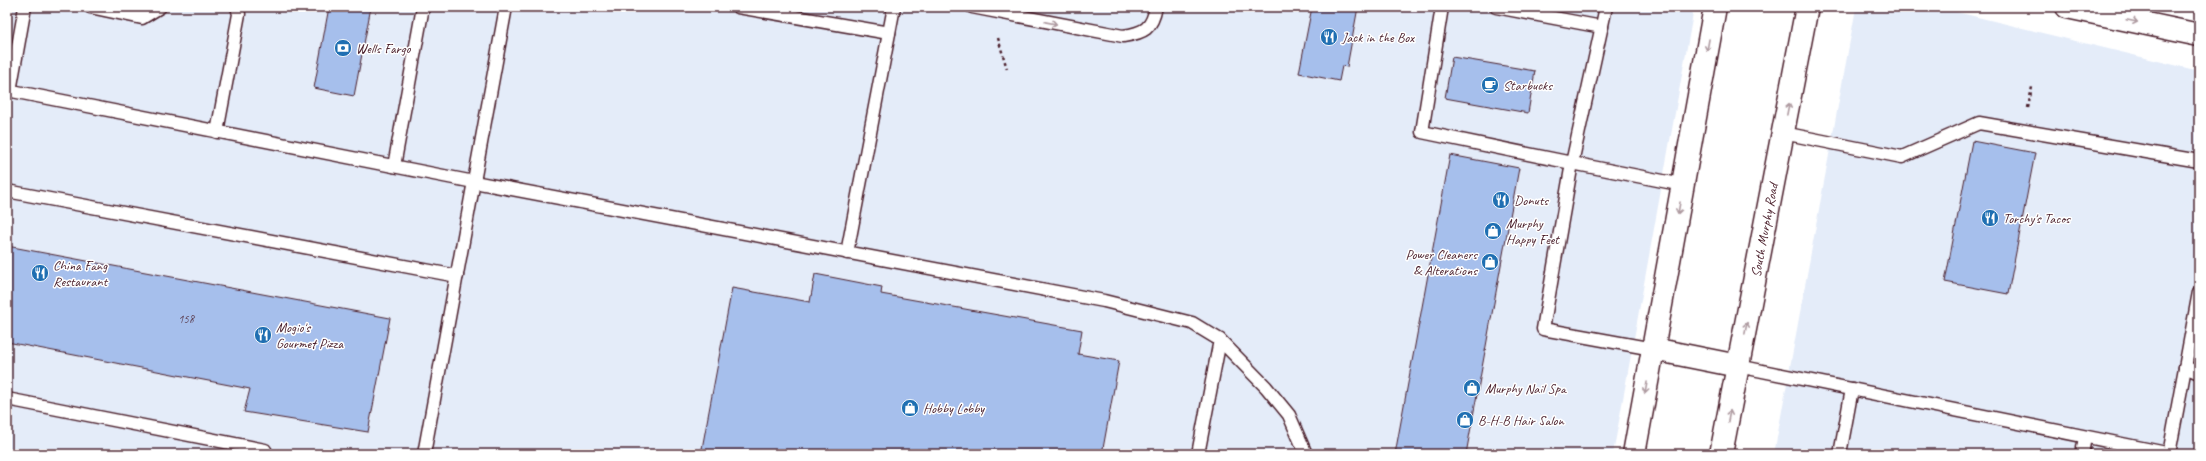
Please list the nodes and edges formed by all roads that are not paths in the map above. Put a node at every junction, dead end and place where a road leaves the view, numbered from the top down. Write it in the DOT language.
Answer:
graph roads {
  1 [pos="24,7"];
  2 [pos="90,7"];
  3 [pos="160,7"];
  4 [pos="237,7"];
  5 [pos="423,7"];
  6 [pos="506,7"];
  7 [pos="738,7"];
  8 [pos="894,7"];
  9 [pos="972,7"];
  10 [pos="1156,7"];
  11 [pos="1442,7"];
  12 [pos="1496,7"];
  13 [pos="1606,7"];
  14 [pos="1715,7"];
  15 [pos="1807,7"];
  16 [pos="2067,7"];
  17 [pos="1602,27"];
  18 [pos="889,33"];
  19 [pos="2199,35"];
  20 [pos="8,90"];
  21 [pos="217,132"];
  22 [pos="1783,133"];
  23 [pos="1572,162"];
  24 [pos="2199,162"];
  25 [pos="394,166"];
  26 [pos="474,182"];
  27 [pos="1683,185"];
  28 [pos="7,191"];
  29 [pos="847,253"];
  30 [pos="457,276"];
  31 [pos="2199,292"];
  32 [pos="1220,340"];
  33 [pos="1653,349"];
  34 [pos="1738,366"];
  35 [pos="2185,367"];
  36 [pos="2199,373"];
  37 [pos="1852,389"];
  38 [pos="7,399"];
  39 [pos="2085,437"];
  40 [pos="267,454"];
  41 [pos="424,454"];
  42 [pos="1198,454"];
  43 [pos="1306,454"];
  44 [pos="1634,454"];
  45 [pos="1721,454"];
  46 [pos="1840,454"];
  47 [pos="2082,454"];
  48 [pos="2170,454"];
  1 -- 20 [label="lane"];
  2 -- 3 [label="lane"];
  4 -- 21 [label="lane"];
  5 -- 25 [label="lane"];
  6 -- 26 [label="lane"];
  7 -- 18 [label="lane"];
  8 -- 18 [label="lane"];
  9 -- 10 [label="lane, one-way"];
  11 -- 23 [label="lane"];
  12 -- 17 [label="lane"];
  13 -- 17 [label="lane"];
  14 -- 27 [label="main road, one-way"];
  22 -- 15 [label="main road, South Murphy Road, one-way"];
  16 -- 19 [label="main road, one-way"];
  17 -- 23 [label="lane"];
  18 -- 29 [label="lane"];
  20 -- 21 [label="lane"];
  21 -- 25 [label="lane"];
  22 -- 24 [label="lane"];
  34 -- 22 [label="main road, South Murphy Road, one-way"];
  23 -- 27 [label="lane"];
  23 -- 33 [label="lane"];
  25 -- 26 [label="lane"];
  26 -- 29 [label="lane"];
  26 -- 30 [label="lane"];
  27 -- 33 [label="main road, one-way"];
  28 -- 30 [label="lane"];
  29 -- 32 [label="lane"];
  30 -- 41 [label="lane"];
  31 -- 35 [label="lane"];
  32 -- 42 [label="lane"];
  32 -- 43 [label="lane"];
  33 -- 34 [label="main road"];
  33 -- 44 [label="main road, one-way"];
  34 -- 37 [label="lane"];
  45 -- 34 [label="main road, South Murphy Road, one-way"];
  35 -- 36 [label="lane"];
  35 -- 48 [label="lane"];
  37 -- 39 [label="lane"];
  37 -- 46 [label="lane"];
  38 -- 40 [label="lane"];
  39 -- 47 [label="lane"];
  39 -- 48 [label="lane"];
}
